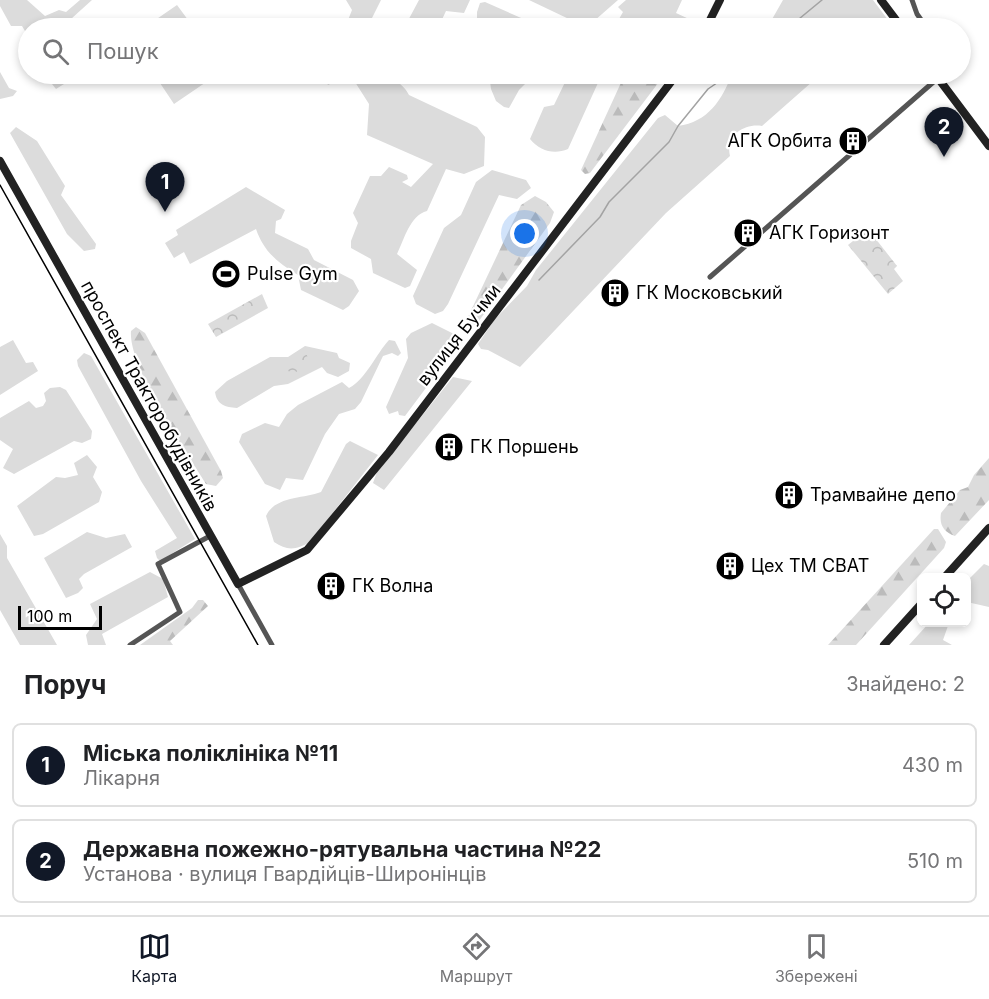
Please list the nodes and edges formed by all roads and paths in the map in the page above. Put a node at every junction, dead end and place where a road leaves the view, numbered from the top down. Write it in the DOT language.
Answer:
graph roads {
  1 [pos="720,0"];
  2 [pos="912,0"];
  3 [pos="882,1"];
  4 [pos="711,18"];
  5 [pos="895,18"];
  6 [pos="920,18"];
  7 [pos="669,84"];
  8 [pos="927,84"];
  9 [pos="942,84"];
  10 [pos="989,146"];
  11 [pos="0,161"];
  12 [pos="710,277"];
  13 [pos="989,528"];
  14 [pos="210,536"];
  15 [pos="948,573"];
  16 [pos="238,584"];
  17 [pos="917,608"];
  18 [pos="130,645"];
  19 [pos="272,645"];
  20 [pos="884,645"];
  1 -- 4 [label="street"];
  2 -- 6 [label="street"];
  3 -- 5 [label="street"];
  7 -- 16 [label="street, вулиця Бучми"];
  8 -- 12 [label="street"];
  9 -- 10 [label="street"];
  11 -- 14 [label="street, проспект Тракторобудівників"];
  13 -- 15 [label="street"];
  14 -- 16 [label="street, проспект Тракторобудівників"];
  14 -- 18 [label="street"];
  16 -- 19 [label="street, проспект Тракторобудівників"];
  17 -- 20 [label="street"];
}
